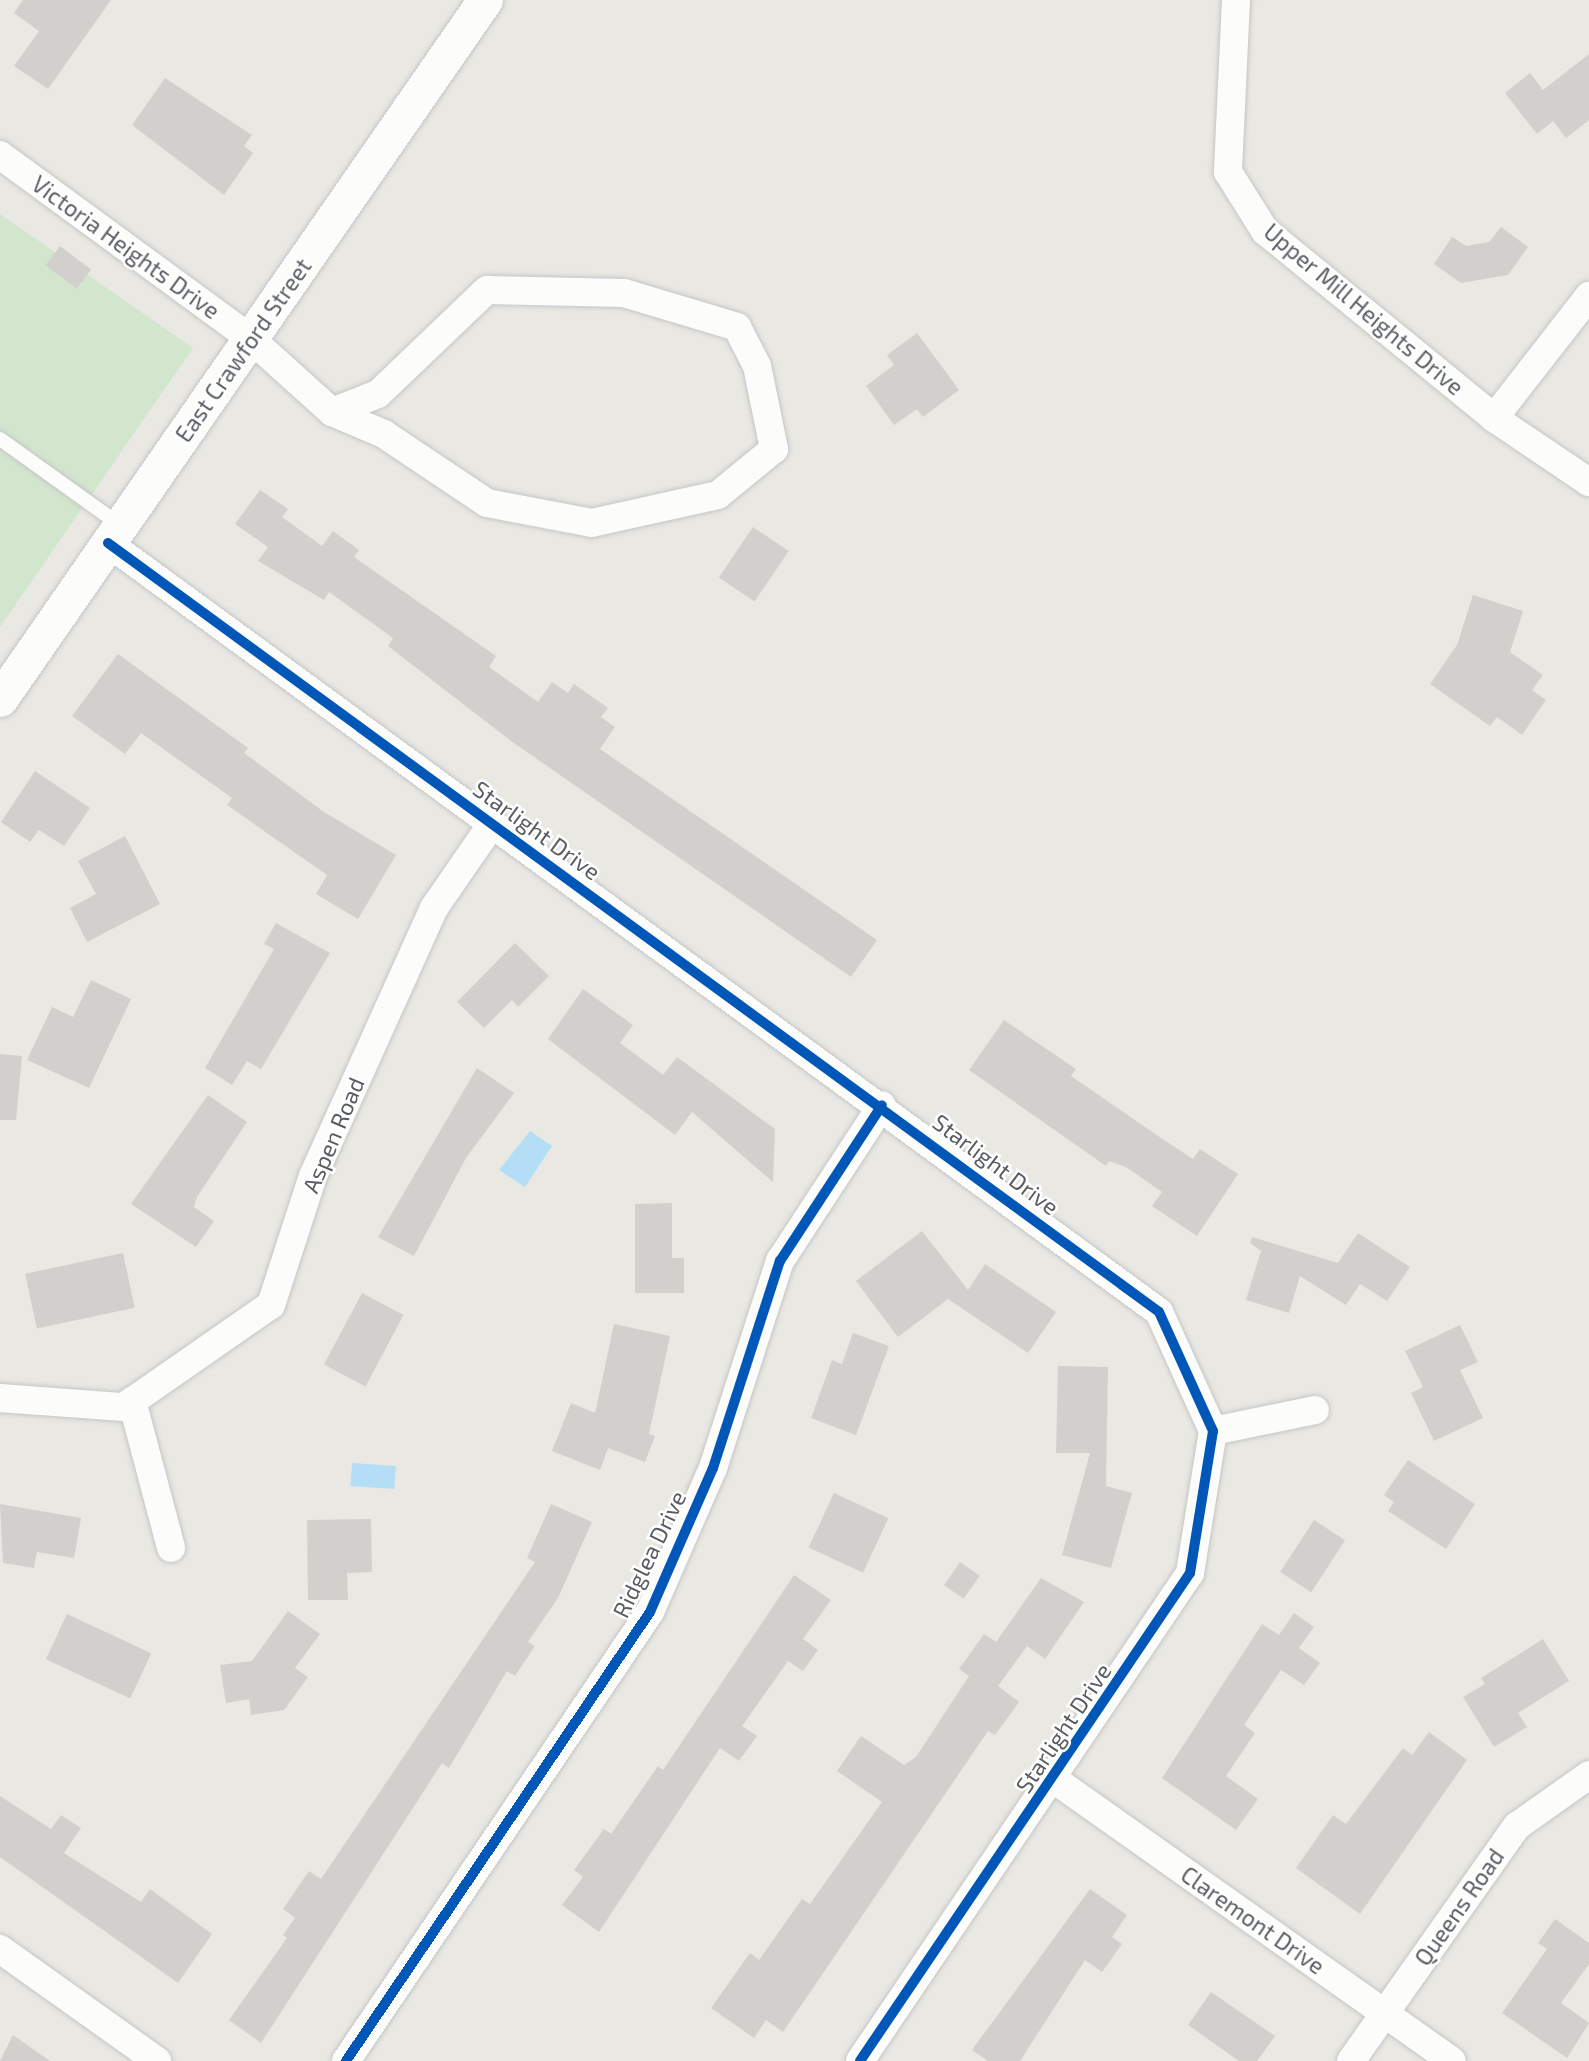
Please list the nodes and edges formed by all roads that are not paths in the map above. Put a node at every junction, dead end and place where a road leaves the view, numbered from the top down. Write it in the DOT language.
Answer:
graph roads {
  1 [pos="485,0"];
  2 [pos="1237,0"];
  3 [pos="0,155"];
  4 [pos="1589,296"];
  5 [pos="251,339"];
  6 [pos="332,412"];
  7 [pos="1494,418"];
  8 [pos="0,439"];
  9 [pos="1589,482"];
  10 [pos="115,534"];
  11 [pos="0,699"];
  12 [pos="492,824"];
  13 [pos="882,1105"];
  14 [pos="0,1398"];
  15 [pos="131,1401"];
  16 [pos="1315,1410"];
  17 [pos="1213,1431"];
  18 [pos="171,1548"];
  19 [pos="1589,1775"];
  20 [pos="1055,1780"];
  21 [pos="0,1949"];
  22 [pos="1384,2012"];
  23 [pos="157,2061"];
  24 [pos="346,2061"];
  25 [pos="860,2061"];
  26 [pos="1351,2061"];
  27 [pos="1451,2061"];
  1 -- 5 [label="street, East Crawford Street"];
  2 -- 7 [label="street, Upper Mill Heights Drive"];
  3 -- 5 [label="street, Victoria Heights Drive"];
  4 -- 7 [label="street"];
  5 -- 6 [label="street, Victoria Heights Drive"];
  5 -- 10 [label="street, East Crawford Street"];
  6 -- 6 [label="street, Victoria Heights Drive"];
  7 -- 9 [label="street, Upper Mill Heights Drive"];
  8 -- 10 [label="lane"];
  10 -- 11 [label="street, East Crawford Street"];
  10 -- 12 [label="street, Starlight Drive"];
  12 -- 13 [label="street, Starlight Drive"];
  12 -- 15 [label="street, Aspen Road"];
  13 -- 17 [label="street, Starlight Drive"];
  13 -- 24 [label="street, Ridglea Drive"];
  14 -- 15 [label="street, Aspen Road"];
  15 -- 18 [label="street"];
  16 -- 17 [label="street"];
  17 -- 20 [label="street, Starlight Drive"];
  19 -- 22 [label="street, Queens Road"];
  20 -- 22 [label="street, Claremont Drive"];
  20 -- 25 [label="street, Starlight Drive"];
  21 -- 23 [label="street"];
  22 -- 26 [label="street, Queens Road"];
  22 -- 27 [label="street, Claremont Drive"];
}
